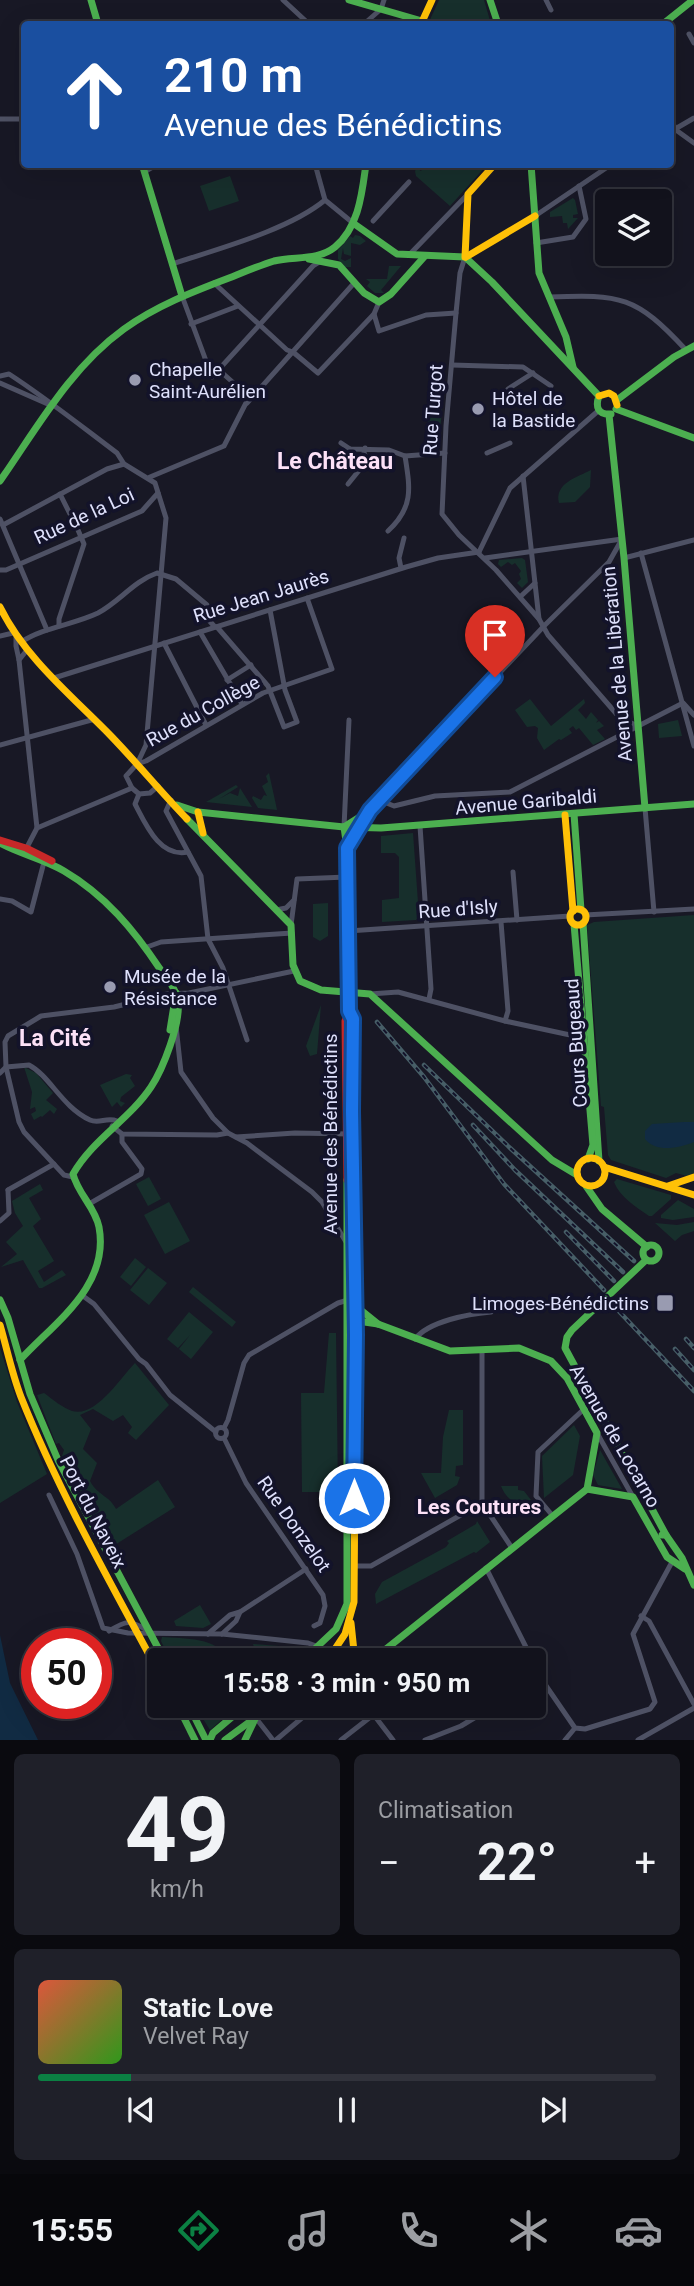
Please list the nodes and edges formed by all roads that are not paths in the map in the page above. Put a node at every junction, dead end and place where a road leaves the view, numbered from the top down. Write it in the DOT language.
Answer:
graph roads {
  1 [pos="90,0"];
  2 [pos="283,0"];
  3 [pos="349,0"];
  4 [pos="384,0"];
  5 [pos="430,0"];
  6 [pos="490,0"];
  7 [pos="546,0"];
  8 [pos="693,0"];
  9 [pos="381,9"];
  10 [pos="551,10"];
  11 [pos="97,21"];
  12 [pos="306,21"];
  13 [pos="367,21"];
  14 [pos="419,21"];
  15 [pos="497,21"];
  16 [pos="667,21"];
  17 [pos="689,34"];
  18 [pos="694,43"];
  19 [pos="694,118"];
  20 [pos="0,119"];
  21 [pos="21,119"];
  22 [pos="674,130"];
  23 [pos="674,132"];
  24 [pos="694,143"];
  25 [pos="143,168"];
  26 [pos="316,168"];
  27 [pos="365,168"];
  28 [pos="491,168"];
  29 [pos="531,168"];
  30 [pos="606,168"];
  31 [pos="409,183"];
  32 [pos="579,186"];
  33 [pos="467,194"];
  34 [pos="325,200"];
  35 [pos="535,216"];
  36 [pos="373,221"];
  37 [pos="353,223"];
  38 [pos="536,243"];
  39 [pos="336,249"];
  40 [pos="406,254"];
  41 [pos="426,256"];
  42 [pos="465,257"];
  43 [pos="322,258"];
  44 [pos="335,263"];
  45 [pos="172,264"];
  46 [pos="409,269"];
  47 [pos="355,282"];
  48 [pos="214,283"];
  49 [pos="182,296"];
  50 [pos="549,298"];
  51 [pos="379,302"];
  52 [pos="238,306"];
  53 [pos="456,313"];
  54 [pos="374,314"];
  55 [pos="191,324"];
  56 [pos="260,324"];
  57 [pos="563,332"];
  58 [pos="690,348"];
  59 [pos="555,349"];
  60 [pos="293,352"];
  61 [pos="452,365"];
  62 [pos="573,368"];
  63 [pos="219,370"];
  64 [pos="533,373"];
  65 [pos="0,376"];
  66 [pos="0,383"];
  67 [pos="551,386"];
  68 [pos="509,389"];
  69 [pos="599,396"];
  70 [pos="248,401"];
  71 [pos="617,405"];
  72 [pos="53,406"];
  73 [pos="598,411"];
  74 [pos="609,415"];
  75 [pos="694,438"];
  76 [pos="341,443"];
  77 [pos="510,443"];
  78 [pos="367,448"];
  79 [pos="350,449"];
  80 [pos="445,453"];
  81 [pos="487,453"];
  82 [pos="365,455"];
  83 [pos="405,456"];
  84 [pos="124,464"];
  85 [pos="150,477"];
  86 [pos="523,477"];
  87 [pos="0,481"];
  88 [pos="348,485"];
  89 [pos="158,493"];
  90 [pos="60,494"];
  91 [pos="70,514"];
  92 [pos="1,522"];
  93 [pos="75,523"];
  94 [pos="388,530"];
  95 [pos="82,537"];
  96 [pos="404,538"];
  97 [pos="622,539"];
  98 [pos="694,540"];
  99 [pos="479,552"];
  100 [pos="531,552"];
  101 [pos="641,553"];
  102 [pos="485,558"];
  103 [pos="624,558"];
  104 [pos="20,564"];
  105 [pos="401,568"];
  106 [pos="0,570"];
  107 [pos="161,575"];
  108 [pos="535,583"];
  109 [pos="520,597"];
  110 [pos="307,598"];
  111 [pos="0,607"];
  112 [pos="270,610"];
  113 [pos="539,619"];
  114 [pos="59,626"];
  115 [pos="544,626"];
  116 [pos="216,627"];
  117 [pos="47,630"];
  118 [pos="200,632"];
  119 [pos="0,636"];
  120 [pos="17,637"];
  121 [pos="164,643"];
  122 [pos="154,646"];
  123 [pos="27,650"];
  124 [pos="19,660"];
  125 [pos="251,665"];
  126 [pos="54,678"];
  127 [pos="227,680"];
  128 [pos="285,687"];
  129 [pos="270,690"];
  130 [pos="683,703"];
  131 [pos="242,704"];
  132 [pos="694,715"];
  133 [pos="95,719"];
  134 [pos="349,720"];
  135 [pos="206,725"];
  136 [pos="638,726"];
  137 [pos="27,737"];
  138 [pos="0,745"];
  139 [pos="694,746"];
  140 [pos="146,750"];
  141 [pos="154,756"];
  142 [pos="139,766"];
  143 [pos="158,786"];
  144 [pos="132,788"];
  145 [pos="139,794"];
  146 [pos="171,800"];
  147 [pos="379,800"];
  148 [pos="694,804"];
  149 [pos="645,808"];
  150 [pos="370,810"];
  151 [pos="198,812"];
  152 [pos="570,815"];
  153 [pos="421,826"];
  154 [pos="344,827"];
  155 [pos="360,827"];
  156 [pos="37,828"];
  157 [pos="203,834"];
  158 [pos="0,842"];
  159 [pos="347,848"];
  160 [pos="25,851"];
  161 [pos="188,852"];
  162 [pos="44,862"];
  163 [pos="64,871"];
  164 [pos="513,872"];
  165 [pos="347,877"];
  166 [pos="296,897"];
  167 [pos="0,898"];
  168 [pos="694,909"];
  169 [pos="276,910"];
  170 [pos="654,912"];
  171 [pos="578,917"];
  172 [pos="517,920"];
  173 [pos="501,922"];
  174 [pos="427,926"];
  175 [pos="292,929"];
  176 [pos="348,931"];
  177 [pos="208,939"];
  178 [pos="147,947"];
  179 [pos="294,971"];
  180 [pos="227,985"];
  181 [pos="348,991"];
  182 [pos="370,994"];
  183 [pos="174,998"];
  184 [pos="429,999"];
  185 [pos="505,1021"];
  186 [pos="175,1023"];
  187 [pos="171,1034"];
  188 [pos="247,1040"];
  189 [pos="588,1040"];
  190 [pos="6,1067"];
  191 [pos="0,1073"];
  192 [pos="114,1124"];
  193 [pos="228,1133"];
  194 [pos="122,1134"];
  195 [pos="349,1134"];
  196 [pos="236,1137"];
  197 [pos="588,1159"];
  198 [pos="54,1164"];
  199 [pos="580,1164"];
  200 [pos="601,1164"];
  201 [pos="562,1166"];
  202 [pos="577,1175"];
  203 [pos="73,1177"];
  204 [pos="694,1177"];
  205 [pos="604,1178"];
  206 [pos="637,1178"];
  207 [pos="586,1186"];
  208 [pos="596,1186"];
  209 [pos="667,1186"];
  210 [pos="0,1189"];
  211 [pos="8,1190"];
  212 [pos="594,1195"];
  213 [pos="694,1195"];
  214 [pos="89,1204"];
  215 [pos="0,1221"];
  216 [pos="346,1242"];
  217 [pos="647,1247"];
  218 [pos="646,1260"];
  219 [pos="83,1296"];
  220 [pos="0,1300"];
  221 [pos="351,1303"];
  222 [pos="491,1312"];
  223 [pos="351,1320"];
  224 [pos="378,1324"];
  225 [pos="0,1325"];
  226 [pos="415,1339"];
  227 [pos="15,1342"];
  228 [pos="36,1342"];
  229 [pos="482,1351"];
  230 [pos="20,1360"];
  231 [pos="584,1409"];
  232 [pos="224,1428"];
  233 [pos="216,1432"];
  234 [pos="597,1433"];
  235 [pos="224,1438"];
  236 [pos="587,1489"];
  237 [pos="49,1495"];
  238 [pos="633,1497"];
  239 [pos="482,1503"];
  240 [pos="552,1515"];
  241 [pos="666,1535"];
  242 [pos="656,1539"];
  243 [pos="512,1548"];
  244 [pos="680,1555"];
  245 [pos="672,1562"];
  246 [pos="354,1566"];
  247 [pos="486,1568"];
  248 [pos="306,1569"];
  249 [pos="685,1569"];
  250 [pos="694,1585"];
  251 [pos="240,1612"];
  252 [pos="641,1616"];
  253 [pos="236,1621"];
  254 [pos="131,1622"];
  255 [pos="351,1622"];
  256 [pos="314,1626"];
  257 [pos="103,1628"];
  258 [pos="112,1631"];
  259 [pos="136,1632"];
  260 [pos="149,1632"];
  261 [pos="112,1633"];
  262 [pos="208,1634"];
  263 [pos="222,1634"];
  264 [pos="246,1637"];
  265 [pos="319,1647"];
  266 [pos="158,1648"];
  267 [pos="338,1648"];
  268 [pos="354,1648"];
  269 [pos="387,1648"];
  270 [pos="526,1648"];
  271 [pos="147,1652"];
  272 [pos="546,1686"];
  273 [pos="694,1706"];
  274 [pos="184,1718"];
  275 [pos="196,1718"];
  276 [pos="231,1718"];
  277 [pos="256,1718"];
  278 [pos="301,1718"];
  279 [pos="369,1718"];
  280 [pos="375,1718"];
  281 [pos="474,1718"];
  282 [pos="575,1728"];
  283 [pos="195,1740"];
  284 [pos="208,1740"];
  285 [pos="225,1740"];
  286 [pos="245,1740"];
  287 [pos="274,1740"];
  288 [pos="341,1740"];
  289 [pos="393,1740"];
  290 [pos="425,1740"];
  291 [pos="565,1740"];
  292 [pos="638,1740"];
  1 -- 11 [label="main road"];
  2 -- 12 [label="street"];
  3 -- 9 [label="main road"];
  4 -- 9 [label="street"];
  5 -- 14 [label="main road"];
  6 -- 15 [label="main road"];
  7 -- 10 [label="street"];
  8 -- 16 [label="main road"];
  9 -- 13 [label="street"];
  9 -- 14 [label="main road"];
  17 -- 18 [label="street"];
  19 -- 22 [label="street"];
  20 -- 21 [label="street"];
  23 -- 24 [label="street"];
  25 -- 45 [label="main road"];
  26 -- 34 [label="street"];
  27 -- 37 [label="main road"];
  28 -- 33 [label="main road"];
  29 -- 35 [label="main road"];
  30 -- 32 [label="street"];
  31 -- 36 [label="street"];
  32 -- 35 [label="street"];
  32 -- 38 [label="street"];
  33 -- 40 [label="street"];
  33 -- 42 [label="main road"];
  34 -- 37 [label="street"];
  34 -- 45 [label="street"];
  35 -- 38 [label="main road"];
  35 -- 42 [label="main road"];
  37 -- 39 [label="main road"];
  37 -- 40 [label="main road"];
  38 -- 50 [label="main road"];
  39 -- 43 [label="main road"];
  39 -- 44 [label="main road"];
  40 -- 41 [label="main road"];
  40 -- 46 [label="main road"];
  41 -- 42 [label="main road"];
  41 -- 46 [label="main road"];
  42 -- 53 [label="street, Rue Turgot"];
  42 -- 59 [label="main road"];
  43 -- 44 [label="main road"];
  43 -- 48 [label="main road"];
  43 -- 56 [label="street"];
  44 -- 47 [label="main road"];
  45 -- 49 [label="main road"];
  46 -- 51 [label="main road"];
  47 -- 51 [label="main road"];
  47 -- 60 [label="street"];
  48 -- 49 [label="main road"];
  48 -- 52 [label="street"];
  49 -- 55 [label="street"];
  49 -- 72 [label="main road"];
  50 -- 57 [label="main road"];
  50 -- 58 [label="street"];
  51 -- 54 [label="street"];
  52 -- 55 [label="street"];
  52 -- 56 [label="street"];
  53 -- 54 [label="street"];
  53 -- 61 [label="street, Rue Turgot"];
  54 -- 60 [label="street"];
  55 -- 63 [label="street"];
  56 -- 60 [label="street"];
  56 -- 63 [label="street"];
  57 -- 59 [label="main road"];
  57 -- 62 [label="main road"];
  58 -- 71 [label="main road"];
  59 -- 62 [label="main road"];
  60 -- 70 [label="street"];
  61 -- 64 [label="street"];
  61 -- 80 [label="street, Rue Turgot"];
  62 -- 69 [label="main road"];
  63 -- 70 [label="street"];
  64 -- 67 [label="street"];
  64 -- 68 [label="street"];
  65 -- 72 [label="street"];
  66 -- 72 [label="street"];
  69 -- 71 [label="main road"];
  69 -- 73 [label="main road"];
  70 -- 85 [label="street"];
  71 -- 74 [label="main road"];
  71 -- 75 [label="main road"];
  72 -- 84 [label="street"];
  72 -- 87 [label="main road"];
  73 -- 74 [label="main road"];
  73 -- 86 [label="street"];
  74 -- 97 [label="main road, Avenue de la Libération"];
  76 -- 79 [label="street"];
  77 -- 81 [label="street"];
  78 -- 79 [label="street"];
  78 -- 82 [label="street"];
  78 -- 83 [label="street"];
  79 -- 82 [label="street"];
  80 -- 83 [label="street"];
  80 -- 99 [label="street, Rue Turgot"];
  82 -- 88 [label="street"];
  83 -- 94 [label="street"];
  84 -- 85 [label="street"];
  84 -- 90 [label="street"];
  85 -- 89 [label="street"];
  86 -- 99 [label="street"];
  86 -- 100 [label="street"];
  89 -- 95 [label="street, Rue de la Loi"];
  89 -- 107 [label="street"];
  90 -- 91 [label="street"];
  90 -- 92 [label="street"];
  92 -- 104 [label="street"];
  93 -- 95 [label="street"];
  95 -- 104 [label="street, Rue de la Loi"];
  95 -- 114 [label="street"];
  96 -- 105 [label="street"];
  97 -- 100 [label="street"];
  97 -- 103 [label="main road, Avenue de la Libération"];
  97 -- 115 [label="street"];
  98 -- 101 [label="street"];
  99 -- 102 [label="street, Rue Turgot"];
  99 -- 105 [label="street, Rue Jean Jaurès"];
  100 -- 102 [label="street"];
  100 -- 108 [label="street"];
  101 -- 103 [label="street"];
  101 -- 130 [label="street"];
  102 -- 109 [label="street, Rue Turgot"];
  103 -- 136 [label="main road, Avenue de la Libération"];
  104 -- 106 [label="street, Rue de la Loi"];
  104 -- 117 [label="street"];
  105 -- 110 [label="street, Rue Jean Jaurès"];
  107 -- 114 [label="street"];
  107 -- 116 [label="street"];
  107 -- 122 [label="street"];
  108 -- 109 [label="street"];
  108 -- 113 [label="street"];
  109 -- 113 [label="street, Rue Turgot"];
  110 -- 112 [label="street, Rue Jean Jaurès"];
  110 -- 128 [label="street, Rue du Collège"];
  111 -- 120 [label="main road"];
  112 -- 116 [label="street, Rue Jean Jaurès"];
  112 -- 128 [label="street"];
  113 -- 115 [label="street, Rue Turgot"];
  114 -- 117 [label="street"];
  115 -- 136 [label="street, Rue Turgot"];
  115 -- 147 [label="street"];
  116 -- 118 [label="street, Rue Jean Jaurès"];
  116 -- 125 [label="street"];
  117 -- 120 [label="street"];
  118 -- 121 [label="street, Rue Jean Jaurès"];
  118 -- 127 [label="street"];
  119 -- 120 [label="street"];
  120 -- 123 [label="main road"];
  120 -- 124 [label="street"];
  121 -- 122 [label="street, Rue Jean Jaurès"];
  121 -- 135 [label="street"];
  122 -- 126 [label="street, Rue Jean Jaurès"];
  122 -- 140 [label="street"];
  123 -- 124 [label="street"];
  123 -- 126 [label="main road"];
  124 -- 137 [label="street"];
  125 -- 127 [label="street"];
  125 -- 129 [label="street"];
  126 -- 133 [label="main road"];
  127 -- 131 [label="street"];
  128 -- 129 [label="street, Rue du Collège"];
  128 -- 129 [label="street"];
  129 -- 131 [label="street, Rue du Collège"];
  130 -- 132 [label="street"];
  130 -- 136 [label="street"];
  130 -- 139 [label="street"];
  131 -- 135 [label="street, Rue du Collège"];
  133 -- 137 [label="street"];
  133 -- 142 [label="main road"];
  134 -- 154 [label="street"];
  135 -- 141 [label="street, Rue du Collège"];
  136 -- 147 [label="street"];
  136 -- 149 [label="main road, Avenue de la Libération"];
  137 -- 138 [label="street"];
  137 -- 156 [label="street"];
  140 -- 141 [label="street"];
  140 -- 142 [label="street"];
  141 -- 142 [label="street, Rue du Collège"];
  142 -- 143 [label="main road"];
  142 -- 144 [label="street"];
  143 -- 145 [label="street"];
  143 -- 146 [label="main road"];
  144 -- 145 [label="street"];
  144 -- 156 [label="street"];
  145 -- 161 [label="street"];
  146 -- 151 [label="main road, Avenue Garibaldi"];
  146 -- 157 [label="main road"];
  146 -- 161 [label="street"];
  147 -- 150 [label="street"];
  148 -- 149 [label="main road, Avenue Garibaldi"];
  149 -- 152 [label="main road, Avenue Garibaldi"];
  149 -- 170 [label="street, Avenue de la Libération"];
  150 -- 154 [label="main road"];
  150 -- 155 [label="main road"];
  151 -- 154 [label="main road, Avenue Garibaldi"];
  151 -- 157 [label="main road"];
  152 -- 153 [label="main road, Avenue Garibaldi"];
  152 -- 171 [label="main road, Cours Bugeaud"];
  153 -- 155 [label="main road, Avenue Garibaldi"];
  153 -- 174 [label="street"];
  154 -- 155 [label="main road, Avenue Garibaldi"];
  154 -- 159 [label="main road, Avenue des Bénédictins"];
  155 -- 159 [label="main road"];
  156 -- 160 [label="street"];
  157 -- 169 [label="main road"];
  158 -- 160 [label="main road"];
  159 -- 165 [label="main road, Avenue des Bénédictins"];
  160 -- 162 [label="main road"];
  160 -- 163 [label="main road"];
  161 -- 177 [label="street"];
  162 -- 163 [label="main road"];
  162 -- 167 [label="street"];
  163 -- 178 [label="main road"];
  164 -- 172 [label="street"];
  165 -- 166 [label="street"];
  165 -- 176 [label="main road, Avenue des Bénédictins"];
  166 -- 169 [label="street"];
  166 -- 175 [label="street"];
  168 -- 170 [label="street, Rue d'Isly"];
  169 -- 175 [label="main road"];
  170 -- 171 [label="street, Rue d'Isly"];
  171 -- 172 [label="street, Rue d'Isly"];
  171 -- 189 [label="main road, Cours Bugeaud"];
  172 -- 173 [label="street, Rue d'Isly"];
  173 -- 174 [label="street, Rue d'Isly"];
  173 -- 185 [label="street"];
  174 -- 176 [label="street, Rue d'Isly"];
  174 -- 184 [label="street"];
  175 -- 177 [label="street"];
  175 -- 179 [label="main road"];
  176 -- 181 [label="main road, Avenue des Bénédictins"];
  177 -- 178 [label="street"];
  177 -- 180 [label="street"];
  178 -- 183 [label="main road"];
  179 -- 180 [label="street"];
  179 -- 181 [label="main road"];
  180 -- 183 [label="street"];
  180 -- 188 [label="street"];
  181 -- 182 [label="main road"];
  181 -- 195 [label="main road, Avenue des Bénédictins"];
  182 -- 184 [label="street"];
  182 -- 201 [label="main road"];
  183 -- 186 [label="main road"];
  183 -- 187 [label="main road"];
  183 -- 190 [label="street"];
  184 -- 185 [label="street"];
  185 -- 189 [label="street"];
  186 -- 187 [label="main road"];
  186 -- 193 [label="street"];
  187 -- 192 [label="main road"];
  189 -- 197 [label="main road, Cours Bugeaud"];
  189 -- 200 [label="main road, Cours Bugeaud"];
  190 -- 191 [label="street"];
  190 -- 192 [label="street"];
  190 -- 198 [label="street"];
  192 -- 194 [label="street"];
  192 -- 203 [label="main road"];
  193 -- 194 [label="street"];
  193 -- 196 [label="street"];
  194 -- 214 [label="street"];
  195 -- 196 [label="street"];
  195 -- 216 [label="main road, Avenue des Bénédictins"];
  195 -- 221 [label="main road, Avenue des Bénédictins"];
  196 -- 216 [label="street"];
  197 -- 199 [label="main road"];
  197 -- 200 [label="main road"];
  198 -- 203 [label="street"];
  198 -- 211 [label="street"];
  199 -- 201 [label="main road"];
  199 -- 202 [label="main road"];
  200 -- 205 [label="main road"];
  200 -- 206 [label="main road"];
  201 -- 202 [label="main road"];
  202 -- 207 [label="main road"];
  203 -- 214 [label="main road"];
  204 -- 209 [label="main road"];
  205 -- 206 [label="main road"];
  205 -- 208 [label="main road"];
  206 -- 209 [label="main road"];
  207 -- 208 [label="main road"];
  207 -- 212 [label="main road"];
  208 -- 212 [label="main road"];
  209 -- 213 [label="main road"];
  210 -- 211 [label="street"];
  211 -- 215 [label="street"];
  212 -- 217 [label="main road"];
  214 -- 219 [label="main road"];
  216 -- 221 [label="main road, Avenue des Bénédictins"];
  217 -- 218 [label="main road"];
  217 -- 218 [label="main road"];
  218 -- 241 [label="main road"];
  219 -- 228 [label="main road"];
  219 -- 233 [label="street"];
  220 -- 227 [label="main road, Port du Naveix"];
  221 -- 223 [label="main road"];
  221 -- 224 [label="main road, Avenue de Locarno"];
  221 -- 232 [label="street"];
  222 -- 226 [label="street"];
  223 -- 224 [label="main road, Avenue de Locarno"];
  223 -- 246 [label="main road"];
  223 -- 265 [label="main road"];
  224 -- 226 [label="main road, Avenue de Locarno"];
  225 -- 254 [label="main road, Port du Naveix"];
  226 -- 229 [label="main road, Avenue de Locarno"];
  227 -- 228 [label="main road"];
  227 -- 230 [label="main road, Port du Naveix"];
  228 -- 230 [label="main road"];
  229 -- 231 [label="main road, Avenue de Locarno"];
  229 -- 239 [label="street"];
  230 -- 260 [label="main road, Port du Naveix"];
  231 -- 234 [label="main road, Avenue de Locarno"];
  231 -- 240 [label="street"];
  232 -- 233 [label="street"];
  232 -- 235 [label="street"];
  233 -- 235 [label="street"];
  234 -- 236 [label="main road"];
  234 -- 238 [label="street, Avenue de Locarno"];
  235 -- 248 [label="street, Rue Donzelot"];
  236 -- 238 [label="main road"];
  236 -- 240 [label="main road"];
  237 -- 257 [label="street"];
  238 -- 242 [label="main road, Avenue de Locarno"];
  239 -- 243 [label="street"];
  239 -- 246 [label="street"];
  240 -- 243 [label="main road"];
  241 -- 242 [label="main road"];
  241 -- 244 [label="main road"];
  242 -- 245 [label="main road, Avenue de Locarno"];
  243 -- 247 [label="main road"];
  244 -- 245 [label="main road"];
  244 -- 249 [label="main road"];
  245 -- 249 [label="main road"];
  245 -- 252 [label="street"];
  246 -- 255 [label="main road"];
  247 -- 269 [label="main road"];
  247 -- 270 [label="street"];
  248 -- 251 [label="street"];
  248 -- 256 [label="street, Rue Donzelot"];
  249 -- 250 [label="main road"];
  251 -- 253 [label="street"];
  251 -- 262 [label="street"];
  252 -- 273 [label="street"];
  252 -- 282 [label="street"];
  253 -- 263 [label="street"];
  253 -- 264 [label="street"];
  254 -- 258 [label="street"];
  254 -- 259 [label="main road, Port du Naveix"];
  254 -- 260 [label="street"];
  255 -- 267 [label="main road"];
  255 -- 268 [label="main road"];
  259 -- 260 [label="street"];
  259 -- 261 [label="street"];
  259 -- 271 [label="main road, Port du Naveix"];
  260 -- 262 [label="street"];
  260 -- 266 [label="main road, Port du Naveix"];
  262 -- 263 [label="street"];
  263 -- 264 [label="street"];
  264 -- 265 [label="street"];
  272 -- 282 [label="street"];
  273 -- 292 [label="street"];
  274 -- 283 [label="main road"];
  275 -- 284 [label="main road"];
  276 -- 284 [label="main road"];
  277 -- 285 [label="main road"];
  277 -- 286 [label="main road"];
  277 -- 287 [label="street"];
  278 -- 287 [label="street"];
  279 -- 288 [label="street"];
  280 -- 289 [label="street"];
  281 -- 290 [label="street"];
  282 -- 291 [label="street"];
}
